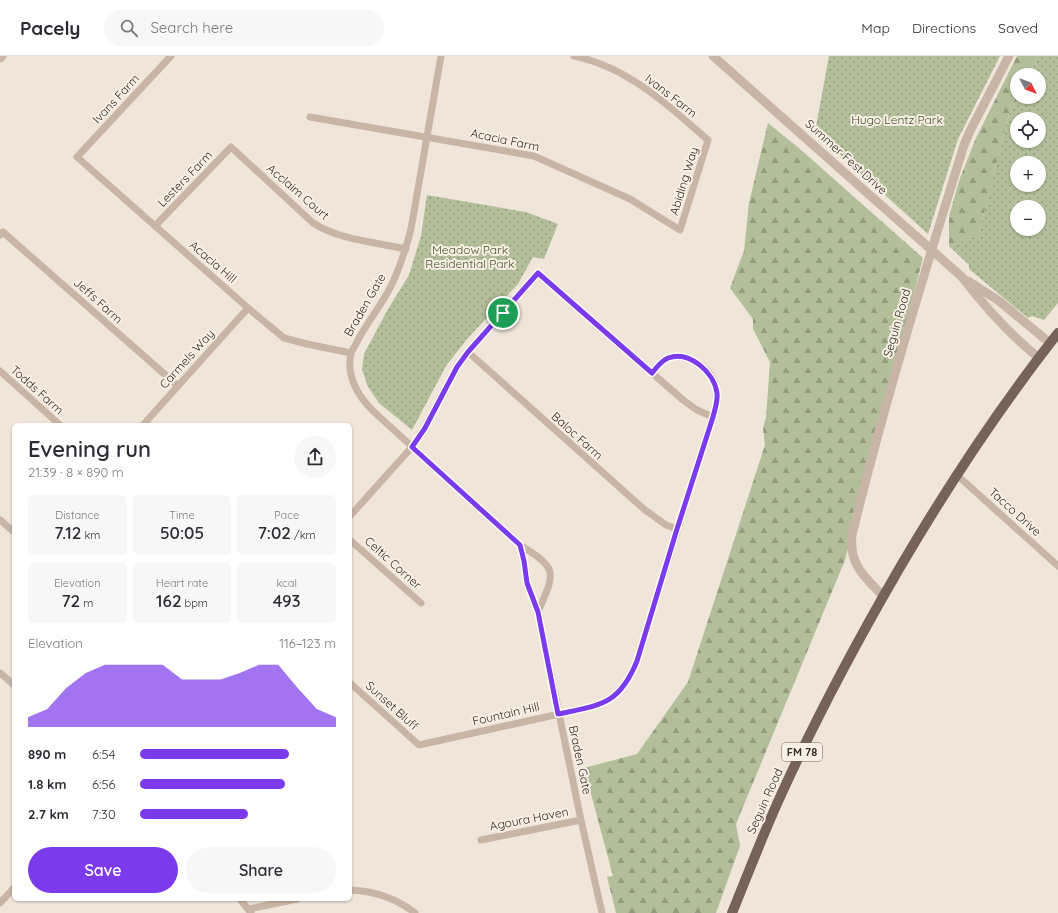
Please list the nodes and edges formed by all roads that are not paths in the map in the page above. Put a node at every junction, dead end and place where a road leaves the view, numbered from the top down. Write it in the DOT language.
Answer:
graph roads {
  1 [pos="171,56"];
  2 [pos="441,56"];
  3 [pos="574,56"];
  4 [pos="1009,56"];
  5 [pos="718,58"];
  6 [pos="310,117"];
  7 [pos="427,136"];
  8 [pos="708,140"];
  9 [pos="231,147"];
  10 [pos="77,157"];
  11 [pos="155,226"];
  12 [pos="680,230"];
  13 [pos="2,233"];
  14 [pos="406,249"];
  15 [pos="932,250"];
  16 [pos="962,277"];
  17 [pos="248,308"];
  18 [pos="1058,333"];
  19 [pos="1050,343"];
  20 [pos="468,352"];
  21 [pos="351,353"];
  22 [pos="1039,358"];
  23 [pos="0,371"];
  24 [pos="652,373"];
  25 [pos="178,386"];
  26 [pos="713,417"];
  27 [pos="58,423"];
  28 [pos="145,423"];
  29 [pos="412,447"];
  30 [pos="956,475"];
  31 [pos="352,514"];
  32 [pos="0,520"];
  33 [pos="677,529"];
  34 [pos="12,530"];
  35 [pos="352,542"];
  36 [pos="520,545"];
  37 [pos="1058,566"];
  38 [pos="883,596"];
  39 [pos="421,603"];
  40 [pos="538,612"];
  41 [pos="0,672"];
  42 [pos="12,683"];
  43 [pos="352,685"];
  44 [pos="558,714"];
  45 [pos="419,745"];
  46 [pos="581,820"];
  47 [pos="481,840"];
  48 [pos="352,889"];
  49 [pos="12,890"];
  50 [pos="242,901"];
  51 [pos="289,901"];
  52 [pos="0,903"];
  53 [pos="407,910"];
  54 [pos="250,911"];
  55 [pos="415,913"];
  56 [pos="602,913"];
  57 [pos="732,913"];
  1 -- 10 [label="street, Ivans Farm"];
  2 -- 7 [label="street, Braden Gate"];
  3 -- 8 [label="street, Ivans Farm"];
  4 -- 15 [label="street, Seguin Road"];
  5 -- 15 [label="street, Summer Fest Drive"];
  6 -- 7 [label="street, Acacia Farm"];
  7 -- 12 [label="street, Acacia Farm"];
  7 -- 14 [label="street, Braden Gate"];
  8 -- 12 [label="street, Abiding Way"];
  9 -- 11 [label="street, Lesters Farm"];
  9 -- 14 [label="street, Acclaim Court"];
  10 -- 11 [label="street, Acacia Hill"];
  11 -- 17 [label="street, Acacia Hill"];
  13 -- 25 [label="street, Jeffs Farm"];
  14 -- 21 [label="street, Braden Gate"];
  15 -- 16 [label="street, Summer Fest Drive"];
  15 -- 38 [label="street, Seguin Road"];
  16 -- 19 [label="street, Summer Fest Drive"];
  16 -- 22 [label="street, Summer Fest Drive"];
  17 -- 21 [label="street, Acacia Hill"];
  17 -- 25 [label="street, Carmels Way"];
  18 -- 19 [label="main road, Seguin Road / FM 78"];
  19 -- 22 [label="main road, Seguin Road / FM 78"];
  20 -- 24 [label="street"];
  20 -- 29 [label="street"];
  20 -- 33 [label="street, Baloc Farm"];
  21 -- 29 [label="street, Braden Gate"];
  22 -- 30 [label="main road, Seguin Road / FM 78"];
  23 -- 27 [label="street, Todds Farm"];
  24 -- 26 [label="street"];
  24 -- 26 [label="street, Fountain Hill"];
  25 -- 28 [label="street, Carmels Way"];
  26 -- 33 [label="street, Fountain Hill"];
  29 -- 31 [label="street"];
  29 -- 36 [label="street, Braden Gate"];
  30 -- 37 [label="street, Tacco Drive"];
  30 -- 38 [label="main road, Seguin Road / FM 78"];
  32 -- 34 [label="street"];
  33 -- 44 [label="street, Fountain Hill"];
  35 -- 39 [label="street, Celtic Corner"];
  36 -- 40 [label="street, Braden Gate"];
  36 -- 40 [label="street, Braden Gate"];
  38 -- 57 [label="main road, Seguin Road / FM 78"];
  40 -- 44 [label="street, Braden Gate"];
  41 -- 42 [label="street"];
  43 -- 45 [label="street, Sunset Bluff"];
  44 -- 45 [label="street, Fountain Hill"];
  44 -- 46 [label="street, Braden Gate"];
  46 -- 47 [label="street, Agoura Haven"];
  46 -- 56 [label="street, Braden Gate"];
  48 -- 53 [label="street"];
  49 -- 52 [label="street"];
  50 -- 54 [label="street"];
  51 -- 54 [label="street"];
  53 -- 55 [label="street"];
}
